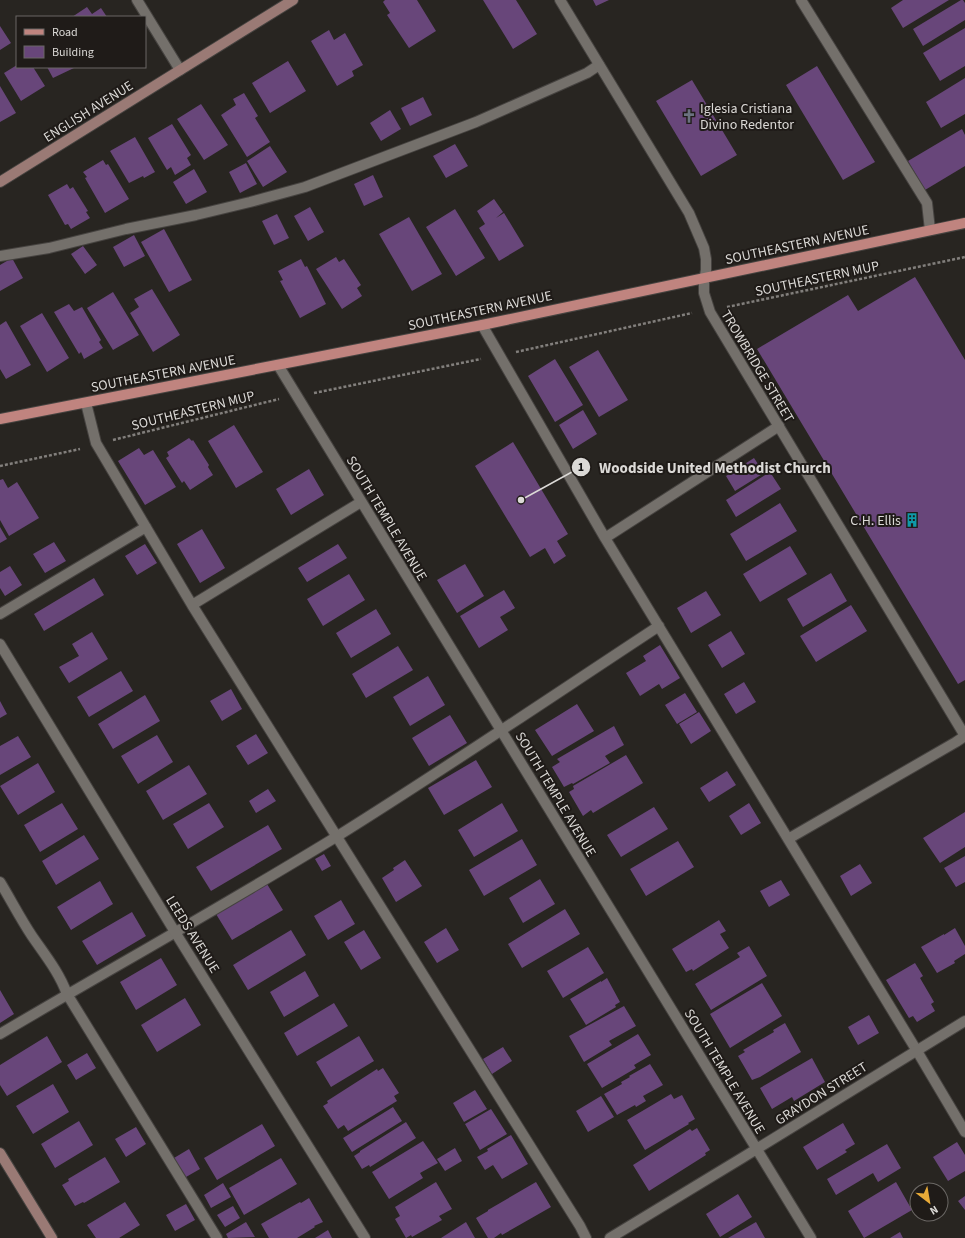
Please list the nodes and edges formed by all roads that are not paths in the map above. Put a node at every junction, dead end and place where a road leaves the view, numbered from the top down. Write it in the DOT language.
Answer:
graph roads {
  1 [pos="137,0"];
  2 [pos="293,0"];
  3 [pos="560,0"];
  4 [pos="801,0"];
  5 [pos="599,65"];
  6 [pos="180,70"];
  7 [pos="0,182"];
  8 [pos="965,223"];
  9 [pos="930,230"];
  10 [pos="0,256"];
  11 [pos="705,277"];
  12 [pos="482,325"];
  13 [pos="278,365"];
  14 [pos="86,403"];
  15 [pos="0,419"];
  16 [pos="779,426"];
  17 [pos="361,502"];
  18 [pos="146,527"];
  19 [pos="605,538"];
  20 [pos="192,605"];
  21 [pos="0,614"];
  22 [pos="659,626"];
  23 [pos="0,644"];
  24 [pos="501,731"];
  25 [pos="965,736"];
  26 [pos="336,836"];
  27 [pos="788,839"];
  28 [pos="0,882"];
  29 [pos="175,932"];
  30 [pos="67,994"];
  31 [pos="965,1021"];
  32 [pos="0,1034"];
  33 [pos="917,1051"];
  34 [pos="965,1132"];
  35 [pos="757,1149"];
  36 [pos="0,1153"];
  37 [pos="52,1238"];
  38 [pos="217,1238"];
  39 [pos="365,1238"];
  40 [pos="586,1238"];
  41 [pos="610,1238"];
  42 [pos="811,1238"];
  1 -- 6 [label="street"];
  2 -- 6 [label="main road, ENGLISH AVENUE"];
  3 -- 5 [label="street, TROWBRIDGE STREET"];
  4 -- 9 [label="street"];
  5 -- 10 [label="street"];
  5 -- 11 [label="street, TROWBRIDGE STREET"];
  6 -- 7 [label="main road, ENGLISH AVENUE"];
  8 -- 9 [label="main road, SOUTHEASTERN AVENUE"];
  9 -- 11 [label="main road, SOUTHEASTERN AVENUE"];
  11 -- 12 [label="main road, SOUTHEASTERN AVENUE"];
  11 -- 16 [label="street, TROWBRIDGE STREET"];
  12 -- 13 [label="main road, SOUTHEASTERN AVENUE"];
  12 -- 19 [label="street"];
  13 -- 14 [label="main road, SOUTHEASTERN AVENUE"];
  13 -- 17 [label="street, SOUTH TEMPLE AVENUE"];
  14 -- 15 [label="main road, SOUTHEASTERN AVENUE"];
  14 -- 18 [label="street"];
  16 -- 19 [label="street"];
  16 -- 25 [label="street, TROWBRIDGE STREET"];
  17 -- 20 [label="street"];
  17 -- 24 [label="street, SOUTH TEMPLE AVENUE"];
  18 -- 20 [label="street"];
  18 -- 21 [label="street"];
  19 -- 22 [label="street"];
  20 -- 26 [label="street"];
  22 -- 24 [label="street"];
  22 -- 27 [label="street"];
  23 -- 29 [label="street, LEEDS AVENUE"];
  24 -- 26 [label="street"];
  24 -- 35 [label="street, SOUTH TEMPLE AVENUE"];
  25 -- 27 [label="street"];
  26 -- 29 [label="street"];
  26 -- 40 [label="street"];
  27 -- 33 [label="street"];
  28 -- 30 [label="street"];
  29 -- 30 [label="street"];
  29 -- 39 [label="street, LEEDS AVENUE"];
  30 -- 32 [label="street"];
  30 -- 38 [label="street"];
  31 -- 33 [label="street, GRAYDON STREET"];
  33 -- 34 [label="street"];
  33 -- 35 [label="street, GRAYDON STREET"];
  35 -- 41 [label="street, GRAYDON STREET"];
  35 -- 42 [label="street, SOUTH TEMPLE AVENUE"];
  36 -- 37 [label="main road"];
}
